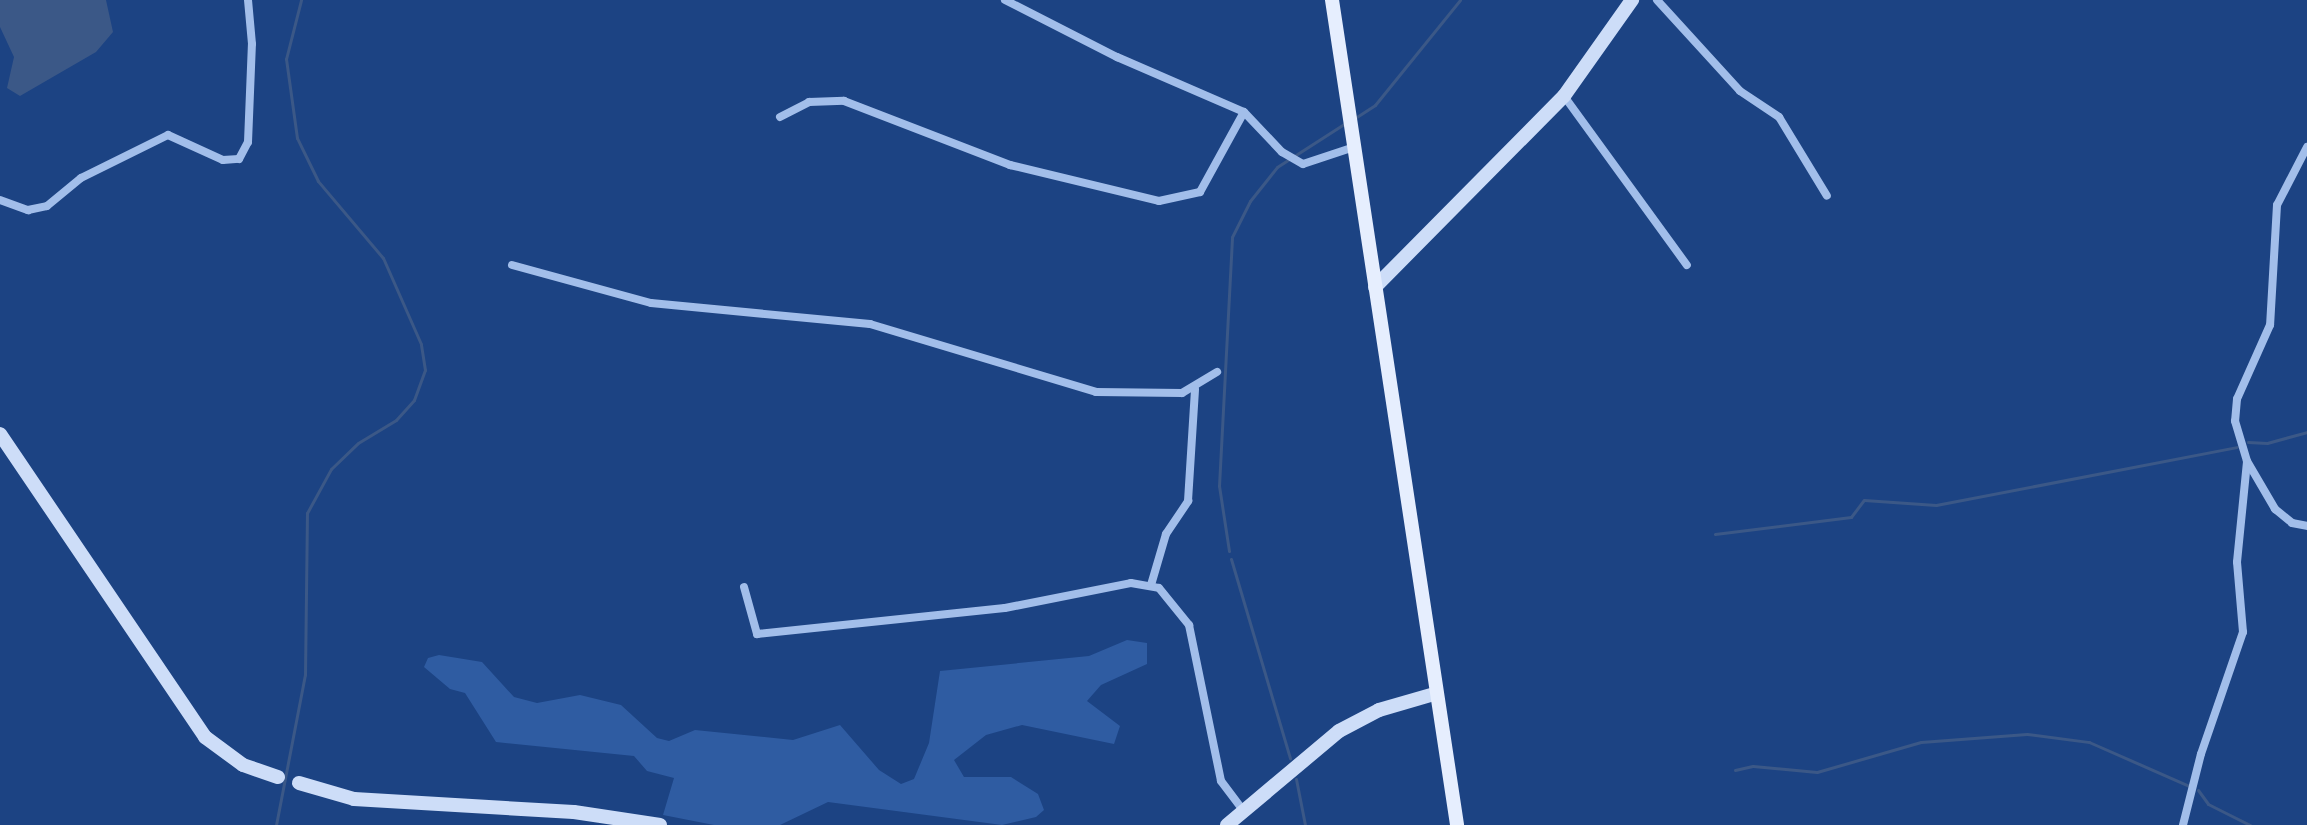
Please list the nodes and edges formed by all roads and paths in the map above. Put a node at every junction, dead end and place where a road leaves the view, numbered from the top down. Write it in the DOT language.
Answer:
graph roads {
  1 [pos="248,0"];
  2 [pos="1005,0"];
  3 [pos="1332,0"];
  4 [pos="1632,0"];
  5 [pos="1657,0"];
  6 [pos="1564,96"];
  7 [pos="1244,112"];
  8 [pos="780,117"];
  9 [pos="1353,141"];
  10 [pos="2307,147"];
  11 [pos="1827,196"];
  12 [pos="0,200"];
  13 [pos="512,265"];
  14 [pos="1687,265"];
  15 [pos="1375,287"];
  16 [pos="1217,372"];
  17 [pos="1195,389"];
  18 [pos="0,434"];
  19 [pos="2247,461"];
  20 [pos="2307,526"];
  21 [pos="1151,585"];
  22 [pos="744,587"];
  23 [pos="1434,694"];
  24 [pos="278,777"];
  25 [pos="299,783"];
  26 [pos="1244,812"];
  27 [pos="660,825"];
  28 [pos="1227,825"];
  29 [pos="1457,825"];
  30 [pos="2183,825"];
  1 -- 12 [label="street"];
  2 -- 7 [label="street"];
  3 -- 9 [label="main road"];
  4 -- 6 [label="street"];
  5 -- 11 [label="street"];
  6 -- 14 [label="street"];
  6 -- 15 [label="street"];
  7 -- 8 [label="street"];
  7 -- 9 [label="street"];
  9 -- 15 [label="main road"];
  10 -- 19 [label="street"];
  13 -- 17 [label="street"];
  15 -- 23 [label="main road"];
  16 -- 17 [label="street"];
  17 -- 21 [label="street"];
  18 -- 24 [label="street"];
  19 -- 20 [label="street"];
  19 -- 30 [label="street"];
  21 -- 22 [label="street"];
  21 -- 26 [label="street"];
  23 -- 26 [label="street"];
  23 -- 29 [label="main road"];
  25 -- 27 [label="street"];
  26 -- 28 [label="street"];
}
